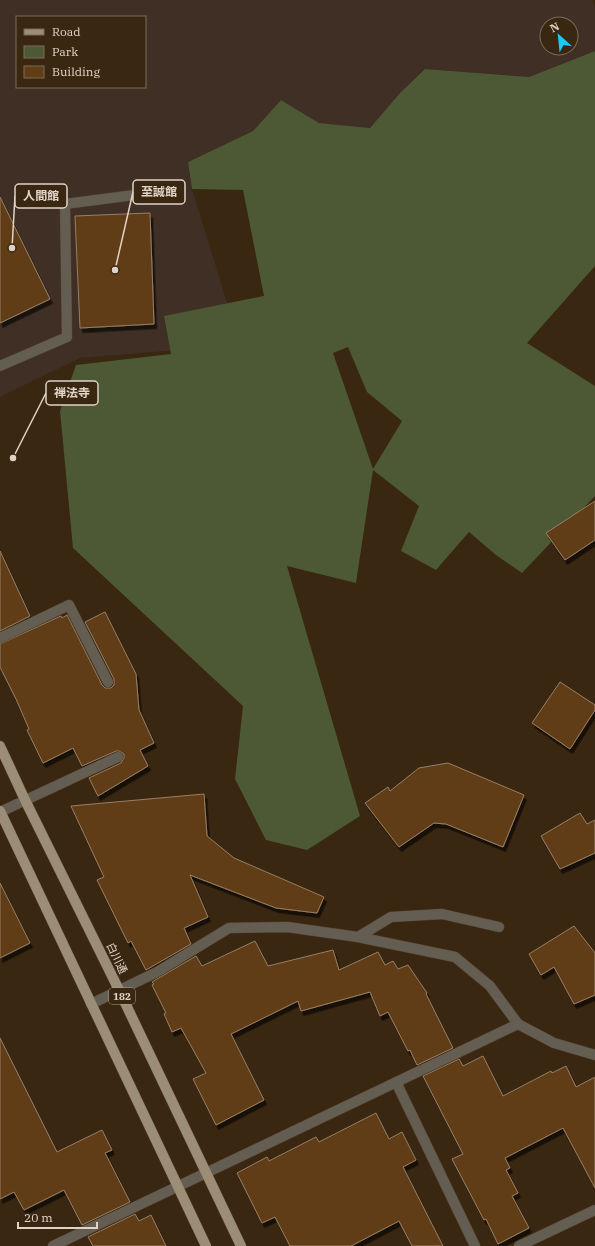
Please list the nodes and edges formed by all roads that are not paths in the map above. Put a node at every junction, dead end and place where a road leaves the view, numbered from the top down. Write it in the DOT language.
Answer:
graph roads {
  1 [pos="142,194"];
  2 [pos="0,366"];
  3 [pos="0,638"];
  4 [pos="108,682"];
  5 [pos="0,746"];
  6 [pos="118,757"];
  7 [pos="25,800"];
  8 [pos="0,812"];
  9 [pos="499,927"];
  10 [pos="358,937"];
  11 [pos="119,990"];
  12 [pos="91,1004"];
  13 [pos="518,1024"];
  14 [pos="595,1055"];
  15 [pos="396,1082"];
  16 [pos="206,1173"];
  17 [pos="178,1186"];
  18 [pos="595,1210"];
  19 [pos="53,1246"];
  20 [pos="206,1246"];
  21 [pos="242,1246"];
  22 [pos="475,1246"];
  23 [pos="519,1246"];
  1 -- 2 [label="street"];
  3 -- 4 [label="street"];
  5 -- 7 [label="main road, 白川通 / 182"];
  6 -- 7 [label="street"];
  7 -- 8 [label="street"];
  7 -- 11 [label="main road, 白川通 / 182"];
  8 -- 12 [label="main road, 182"];
  9 -- 10 [label="street"];
  10 -- 11 [label="street"];
  10 -- 13 [label="street"];
  11 -- 12 [label="street"];
  11 -- 16 [label="main road, 白川通 / 182"];
  12 -- 17 [label="main road, 182"];
  13 -- 14 [label="street"];
  13 -- 15 [label="street"];
  15 -- 16 [label="street"];
  15 -- 22 [label="street"];
  16 -- 17 [label="street"];
  16 -- 21 [label="main road, 白川通 / 182"];
  17 -- 19 [label="street"];
  17 -- 20 [label="main road, 182"];
  18 -- 23 [label="street"];
}
